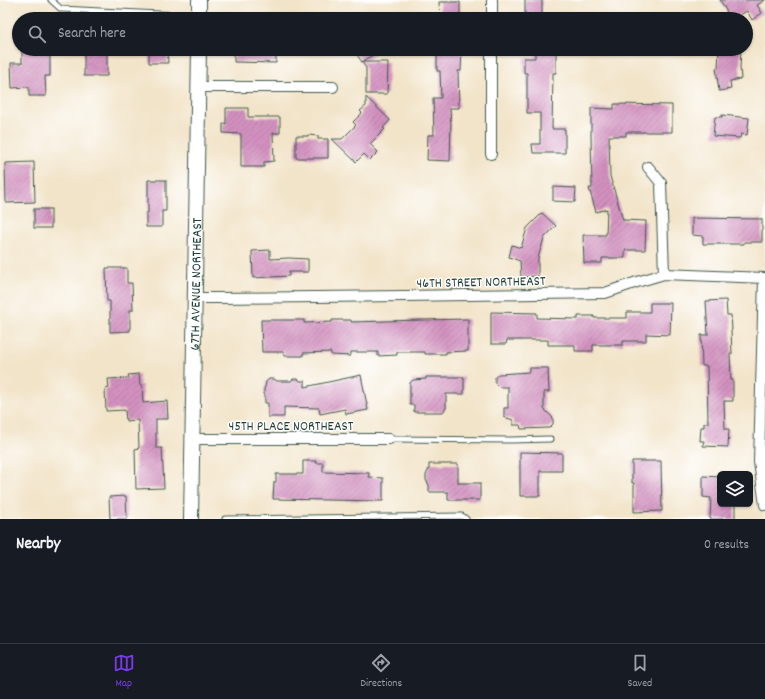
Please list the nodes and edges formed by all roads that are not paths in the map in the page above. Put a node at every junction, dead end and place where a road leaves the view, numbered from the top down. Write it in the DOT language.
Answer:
graph roads {
  1 [pos="51,0"];
  2 [pos="199,0"];
  3 [pos="492,0"];
  4 [pos="107,12"];
  5 [pos="198,12"];
  6 [pos="492,12"];
  7 [pos="198,56"];
  8 [pos="492,56"];
  9 [pos="198,87"];
  10 [pos="333,87"];
  11 [pos="491,154"];
  12 [pos="648,167"];
  13 [pos="664,274"];
  14 [pos="765,278"];
  15 [pos="195,298"];
  16 [pos="192,439"];
  17 [pos="389,439"];
  18 [pos="550,439"];
  19 [pos="762,462"];
  20 [pos="765,505"];
  21 [pos="191,519"];
  22 [pos="225,519"];
  23 [pos="466,519"];
  1 -- 4 [label="lane"];
  2 -- 5 [label="street"];
  3 -- 6 [label="street"];
  7 -- 9 [label="street, 67TH AVENUE NORTHEAST"];
  8 -- 11 [label="street"];
  9 -- 10 [label="street"];
  9 -- 15 [label="street, 67TH AVENUE NORTHEAST"];
  12 -- 13 [label="street"];
  13 -- 14 [label="street, 46TH STREET NORTHEAST"];
  13 -- 15 [label="street, 46TH STREET NORTHEAST"];
  14 -- 19 [label="street"];
  15 -- 16 [label="street, 67TH AVENUE NORTHEAST"];
  16 -- 17 [label="street, 45TH PLACE NORTHEAST"];
  16 -- 21 [label="street, 67TH AVENUE NORTHEAST"];
  17 -- 18 [label="lane"];
  19 -- 20 [label="street"];
  22 -- 23 [label="lane"];
}
